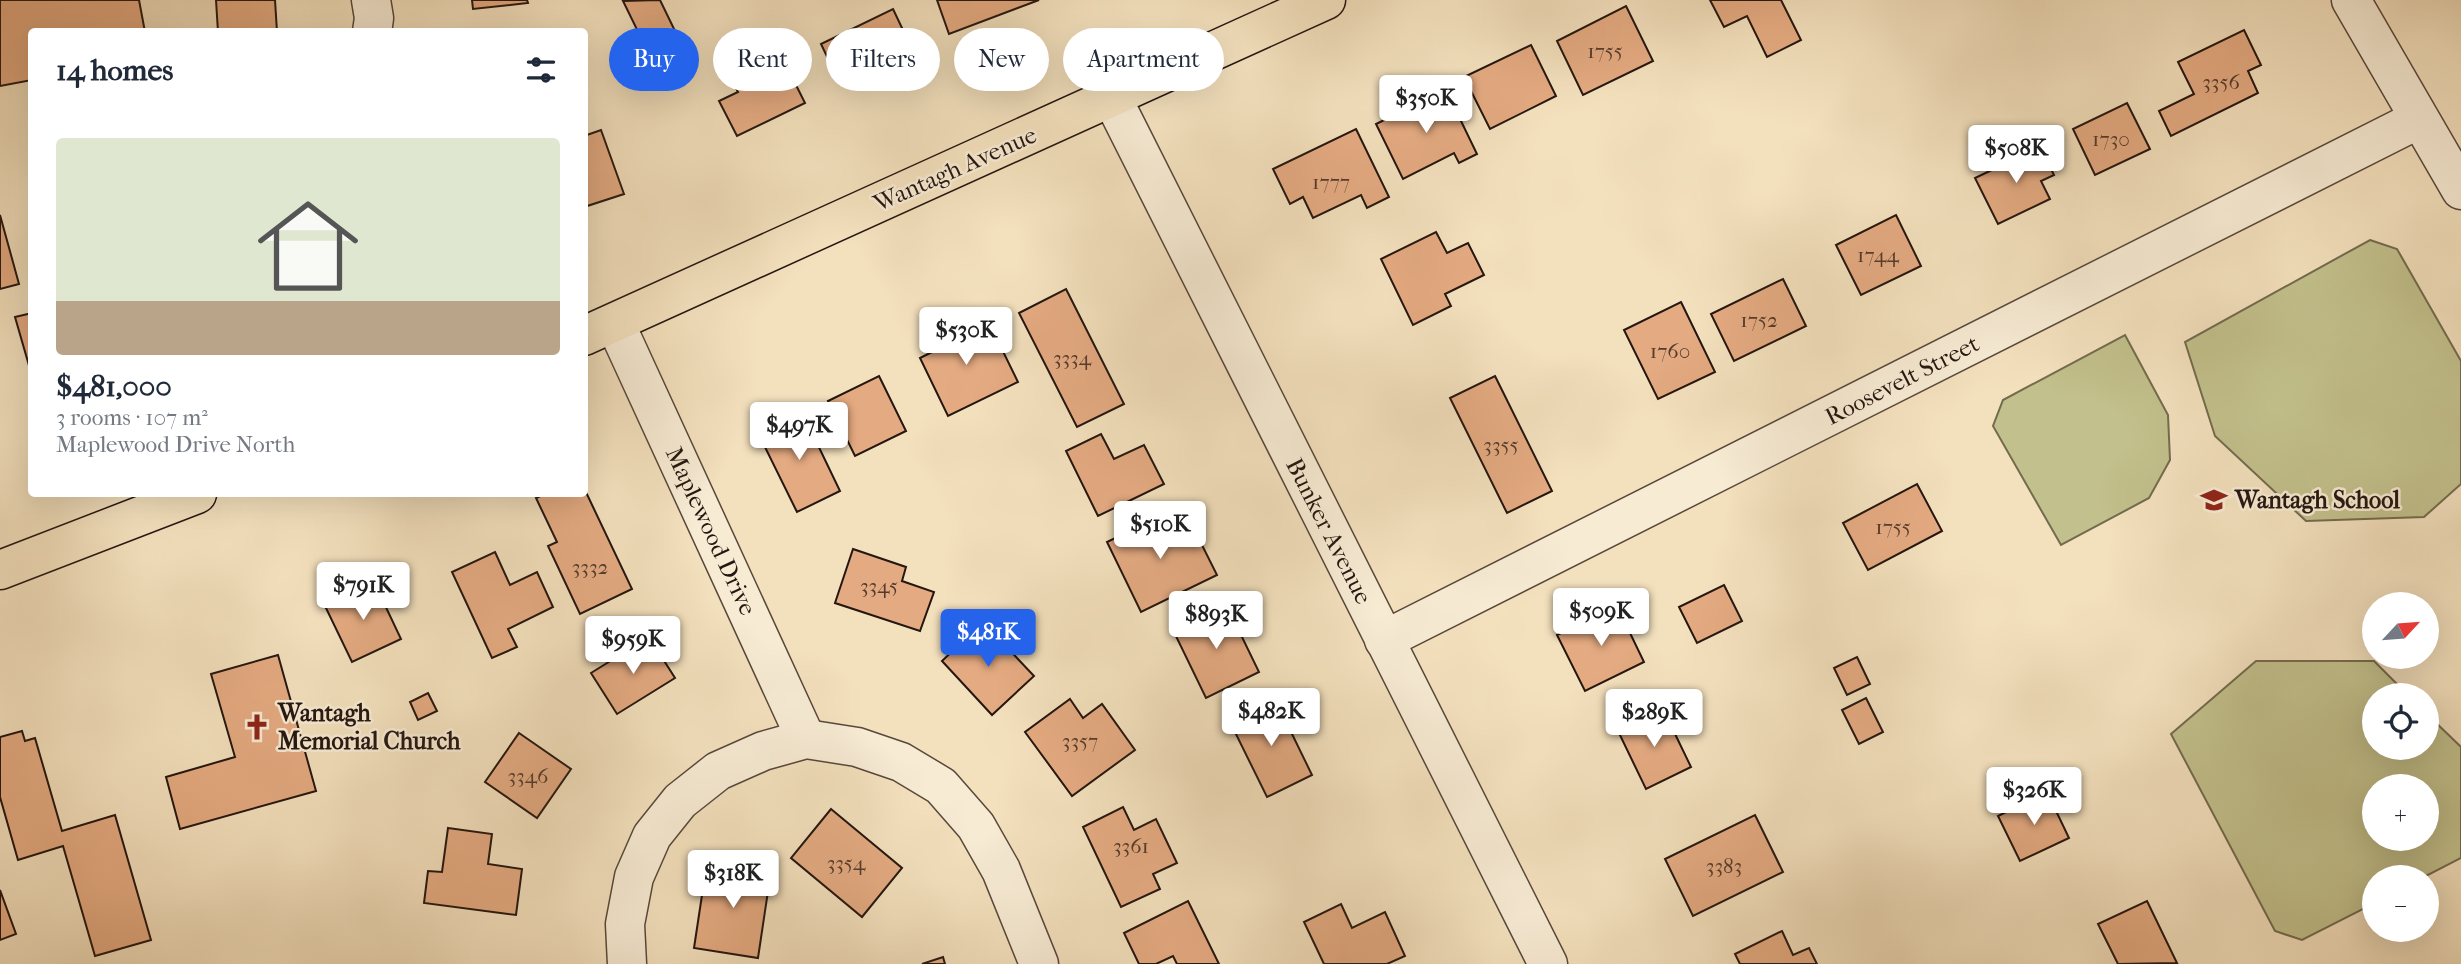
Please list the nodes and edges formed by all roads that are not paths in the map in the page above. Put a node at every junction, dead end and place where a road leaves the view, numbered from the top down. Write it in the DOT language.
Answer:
graph roads {
  1 [pos="372,0"];
  2 [pos="1326,0"];
  3 [pos="2351,0"];
  4 [pos="373,28"];
  5 [pos="1112,98"];
  6 [pos="2419,120"];
  7 [pos="2461,190"];
  8 [pos="600,330"];
  9 [pos="189,497"];
  10 [pos="0,570"];
  11 [pos="1384,640"];
  12 [pos="806,739"];
  13 [pos="627,964"];
  14 [pos="1039,964"];
  15 [pos="1548,964"];
  1 -- 4 [label="street"];
  2 -- 5 [label="main road, Wantagh Avenue"];
  3 -- 6 [label="street"];
  5 -- 8 [label="main road, Wantagh Avenue"];
  5 -- 11 [label="street, Bunker Avenue"];
  6 -- 7 [label="street"];
  6 -- 11 [label="street, Roosevelt Street"];
  8 -- 12 [label="street, Maplewood Drive"];
  9 -- 10 [label="main road"];
  11 -- 15 [label="street, Bunker Avenue"];
  12 -- 13 [label="street"];
  12 -- 14 [label="street"];
}
